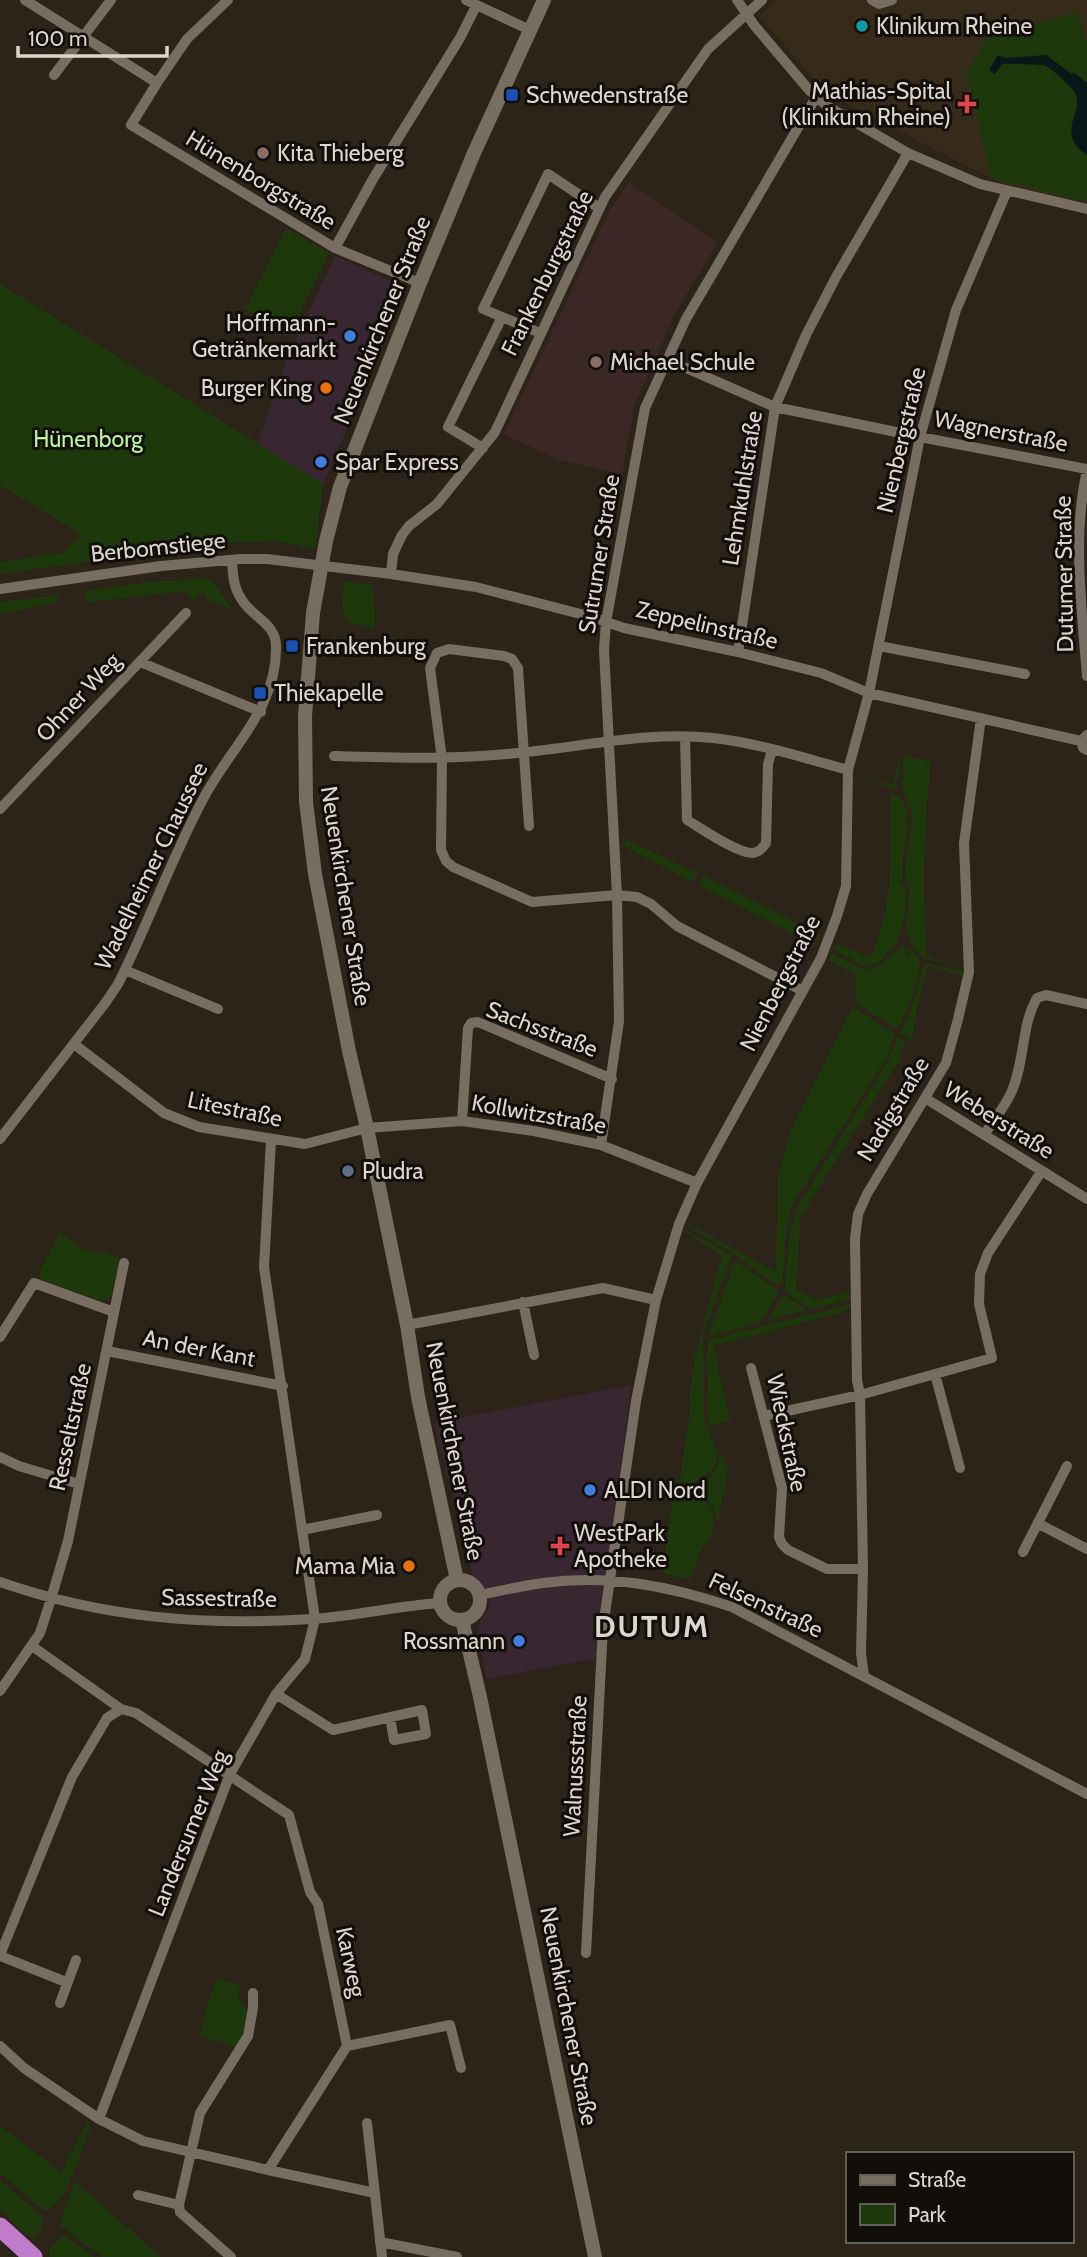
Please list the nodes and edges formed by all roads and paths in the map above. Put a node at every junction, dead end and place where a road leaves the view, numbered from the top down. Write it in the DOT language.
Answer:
graph roads {
  1 [pos="25,0"];
  2 [pos="111,0"];
  3 [pos="228,0"];
  4 [pos="544,0"];
  5 [pos="737,0"];
  6 [pos="762,0"];
  7 [pos="872,0"];
  8 [pos="892,0"];
  9 [pos="471,3"];
  10 [pos="745,13"];
  11 [pos="530,30"];
  12 [pos="83,37"];
  13 [pos="54,75"];
  14 [pos="157,83"];
  15 [pos="816,97"];
  16 [pos="908,153"];
  17 [pos="1007,191"];
  18 [pos="599,208"];
  19 [pos="1087,209"];
  20 [pos="335,248"];
  21 [pos="420,283"];
  22 [pos="502,317"];
  23 [pos="540,333"];
  24 [pos="668,360"];
  25 [pos="775,407"];
  26 [pos="920,438"];
  27 [pos="484,448"];
  28 [pos="1087,470"];
  29 [pos="232,560"];
  30 [pos="321,566"];
  31 [pos="391,575"];
  32 [pos="1084,581"];
  33 [pos="0,589"];
  34 [pos="186,613"];
  35 [pos="606,622"];
  36 [pos="879,646"];
  37 [pos="738,652"];
  38 [pos="140,662"];
  39 [pos="1025,674"];
  40 [pos="1087,676"];
  41 [pos="869,693"];
  42 [pos="261,712"];
  43 [pos="981,718"];
  44 [pos="685,737"];
  45 [pos="608,741"];
  46 [pos="1085,742"];
  47 [pos="772,750"];
  48 [pos="526,752"];
  49 [pos="334,757"];
  50 [pos="442,759"];
  51 [pos="848,770"];
  52 [pos="0,810"];
  53 [pos="529,826"];
  54 [pos="617,895"];
  55 [pos="125,970"];
  56 [pos="803,991"];
  57 [pos="1087,1004"];
  58 [pos="218,1009"];
  59 [pos="74,1044"];
  60 [pos="612,1079"];
  61 [pos="925,1098"];
  62 [pos="462,1121"];
  63 [pos="367,1128"];
  64 [pos="984,1135"];
  65 [pos="0,1139"];
  66 [pos="271,1140"];
  67 [pos="601,1145"];
  68 [pos="1041,1172"];
  69 [pos="697,1184"];
  70 [pos="1087,1199"];
  71 [pos="124,1262"];
  72 [pos="656,1300"];
  73 [pos="523,1302"];
  74 [pos="114,1312"];
  75 [pos="407,1325"];
  76 [pos="0,1337"];
  77 [pos="107,1351"];
  78 [pos="534,1355"];
  79 [pos="751,1368"];
  80 [pos="935,1374"];
  81 [pos="283,1386"];
  82 [pos="860,1395"];
  83 [pos="764,1416"];
  84 [pos="0,1457"];
  85 [pos="1067,1466"];
  86 [pos="960,1468"];
  87 [pos="79,1484"];
  88 [pos="377,1515"];
  89 [pos="1039,1524"];
  90 [pos="302,1530"];
  91 [pos="1087,1549"];
  92 [pos="1023,1552"];
  93 [pos="863,1569"];
  94 [pos="457,1580"];
  95 [pos="609,1580"];
  96 [pos="0,1582"];
  97 [pos="479,1595"];
  98 [pos="51,1599"];
  99 [pos="440,1603"];
  100 [pos="315,1619"];
  101 [pos="462,1619"];
  102 [pos="32,1646"];
  103 [pos="863,1676"];
  104 [pos="0,1691"];
  105 [pos="276,1694"];
  106 [pos="121,1709"];
  107 [pos="390,1717"];
  108 [pos="230,1774"];
  109 [pos="1087,1794"];
  110 [pos="586,1953"];
  111 [pos="0,1956"];
  112 [pos="76,1960"];
  113 [pos="66,1982"];
  114 [pos="253,1993"];
  115 [pos="60,2003"];
  116 [pos="0,2046"];
  117 [pos="348,2046"];
  118 [pos="461,2068"];
  119 [pos="99,2119"];
  120 [pos="367,2123"];
  121 [pos="190,2153"];
  122 [pos="268,2170"];
  123 [pos="374,2193"];
  124 [pos="138,2196"];
  125 [pos="179,2205"];
  126 [pos="0,2227"];
  127 [pos="380,2242"];
  128 [pos="33,2257"];
  129 [pos="231,2257"];
  130 [pos="382,2257"];
  131 [pos="457,2257"];
  132 [pos="595,2257"];
  1 -- 12 [label="street"];
  2 -- 12 [label="street"];
  3 -- 14 [label="street, Hünenborgstraße"];
  4 -- 11 [label="street, Neuenkirchener Straße"];
  5 -- 10 [label="street"];
  6 -- 10 [label="street, Frankenburgstraße"];
  7 -- 8 [label="street"];
  9 -- 11 [label="street"];
  9 -- 20 [label="street"];
  10 -- 15 [label="street"];
  10 -- 18 [label="street, Frankenburgstraße"];
  11 -- 21 [label="street, Neuenkirchener Straße"];
  12 -- 13 [label="street"];
  12 -- 14 [label="street"];
  14 -- 20 [label="street, Hünenborgstraße"];
  15 -- 16 [label="street"];
  15 -- 24 [label="street, Sutrumer Straße"];
  16 -- 17 [label="street"];
  16 -- 25 [label="street, Lehmkuhlstraße"];
  17 -- 19 [label="street"];
  17 -- 26 [label="street, Nienbergstraße"];
  18 -- 22 [label="street"];
  18 -- 23 [label="street, Frankenburgstraße"];
  20 -- 21 [label="street, Hünenborgstraße"];
  21 -- 30 [label="street, Neuenkirchener Straße"];
  22 -- 23 [label="street"];
  22 -- 27 [label="street"];
  23 -- 27 [label="street, Frankenburgstraße"];
  24 -- 25 [label="street, Wagnerstraße"];
  24 -- 35 [label="street, Sutrumer Straße"];
  25 -- 26 [label="street, Wagnerstraße"];
  25 -- 37 [label="street, Lehmkuhlstraße"];
  26 -- 28 [label="street, Wagnerstraße"];
  26 -- 36 [label="street, Nienbergstraße"];
  27 -- 31 [label="street, Frankenburgstraße"];
  28 -- 32 [label="street, Dutumer Straße"];
  29 -- 30 [label="street, Berbomstiege"];
  29 -- 33 [label="street, Berbomstiege"];
  29 -- 42 [label="street, Wadelheimer Chaussee"];
  30 -- 31 [label="street, Zeppelinstraße"];
  30 -- 63 [label="street, Neuenkirchener Straße"];
  31 -- 35 [label="street, Zeppelinstraße"];
  32 -- 40 [label="street, Dutumer Straße"];
  34 -- 38 [label="street, Ohner Weg"];
  35 -- 37 [label="street, Zeppelinstraße"];
  35 -- 45 [label="street, Sutrumer Straße"];
  36 -- 39 [label="street"];
  36 -- 41 [label="street, Nienbergstraße"];
  37 -- 41 [label="street, Zeppelinstraße"];
  38 -- 42 [label="street"];
  38 -- 52 [label="street, Ohner Weg"];
  41 -- 43 [label="street, Zeppelinstraße"];
  41 -- 51 [label="street, Nienbergstraße"];
  42 -- 55 [label="street, Wadelheimer Chaussee"];
  43 -- 46 [label="street, Zeppelinstraße"];
  43 -- 61 [label="street, Nadigstraße"];
  44 -- 45 [label="street"];
  44 -- 47 [label="street"];
  44 -- 47 [label="street"];
  45 -- 48 [label="street"];
  45 -- 54 [label="street, Sutrumer Straße"];
  47 -- 51 [label="street"];
  48 -- 50 [label="street"];
  48 -- 50 [label="street"];
  48 -- 53 [label="street"];
  49 -- 50 [label="street"];
  50 -- 54 [label="street"];
  51 -- 56 [label="street, Nienbergstraße"];
  54 -- 56 [label="street"];
  54 -- 60 [label="street, Sutrumer Straße"];
  55 -- 58 [label="street"];
  55 -- 59 [label="street, Wadelheimer Chaussee"];
  56 -- 69 [label="street, Nienbergstraße"];
  57 -- 64 [label="street"];
  59 -- 65 [label="street, Wadelheimer Chaussee"];
  59 -- 66 [label="street, Litestraße"];
  60 -- 62 [label="street, Sachsstraße"];
  60 -- 67 [label="street, Sutrumer Straße"];
  61 -- 64 [label="street, Weberstraße"];
  61 -- 82 [label="street, Nadigstraße"];
  62 -- 63 [label="street, Kollwitzstraße"];
  62 -- 67 [label="street, Kollwitzstraße"];
  63 -- 66 [label="street, Litestraße"];
  63 -- 75 [label="street, Neuenkirchener Straße"];
  64 -- 68 [label="street, Weberstraße"];
  66 -- 81 [label="street, Landersumer Weg"];
  67 -- 69 [label="street, Kollwitzstraße"];
  68 -- 70 [label="street, Weberstraße"];
  68 -- 80 [label="street"];
  69 -- 72 [label="street, Nienbergstraße"];
  71 -- 74 [label="street, Resseltstraße"];
  72 -- 73 [label="street"];
  72 -- 95 [label="street, Nienbergstraße"];
  73 -- 75 [label="street"];
  73 -- 78 [label="street"];
  74 -- 76 [label="street"];
  74 -- 77 [label="street, Resseltstraße"];
  75 -- 94 [label="street, Neuenkirchener Straße"];
  77 -- 81 [label="street, An der Kant"];
  77 -- 87 [label="street, Resseltstraße"];
  79 -- 83 [label="street, Wieckstraße"];
  80 -- 82 [label="street"];
  80 -- 86 [label="street"];
  81 -- 90 [label="street, Landersumer Weg"];
  82 -- 83 [label="street"];
  82 -- 93 [label="street, Nadigstraße"];
  83 -- 93 [label="street, Wieckstraße"];
  84 -- 87 [label="street"];
  85 -- 89 [label="street"];
  87 -- 98 [label="street, Resseltstraße"];
  88 -- 90 [label="street"];
  89 -- 91 [label="street"];
  89 -- 92 [label="street"];
  90 -- 100 [label="street, Landersumer Weg"];
  93 -- 103 [label="street, Nadigstraße"];
  94 -- 97 [label="street"];
  94 -- 99 [label="street"];
  95 -- 97 [label="street, Felsenstraße"];
  95 -- 103 [label="street, Felsenstraße"];
  95 -- 110 [label="street, Walnussstraße"];
  96 -- 98 [label="street, Sassestraße"];
  97 -- 101 [label="street"];
  98 -- 100 [label="street, Sassestraße"];
  98 -- 102 [label="street, Resseltstraße"];
  99 -- 100 [label="street, Sassestraße"];
  99 -- 101 [label="street"];
  100 -- 105 [label="street, Landersumer Weg"];
  101 -- 132 [label="street, Neuenkirchener Straße"];
  102 -- 104 [label="street, Resseltstraße"];
  102 -- 106 [label="street, Karweg"];
  103 -- 109 [label="street, Felsenstraße"];
  105 -- 107 [label="street"];
  105 -- 108 [label="street, Landersumer Weg"];
  106 -- 108 [label="street, Karweg"];
  106 -- 111 [label="street"];
  108 -- 117 [label="street, Karweg"];
  108 -- 119 [label="street, Landersumer Weg"];
  111 -- 113 [label="street"];
  112 -- 113 [label="street"];
  113 -- 115 [label="street"];
  114 -- 121 [label="street"];
  116 -- 119 [label="street"];
  117 -- 118 [label="street"];
  117 -- 122 [label="street"];
  119 -- 121 [label="street"];
  120 -- 123 [label="street"];
  121 -- 122 [label="street"];
  121 -- 125 [label="street"];
  122 -- 123 [label="street"];
  123 -- 127 [label="street"];
  124 -- 125 [label="street"];
  125 -- 129 [label="street"];
  126 -- 128 [label="highway"];
  127 -- 130 [label="street"];
  127 -- 131 [label="street"];
}
